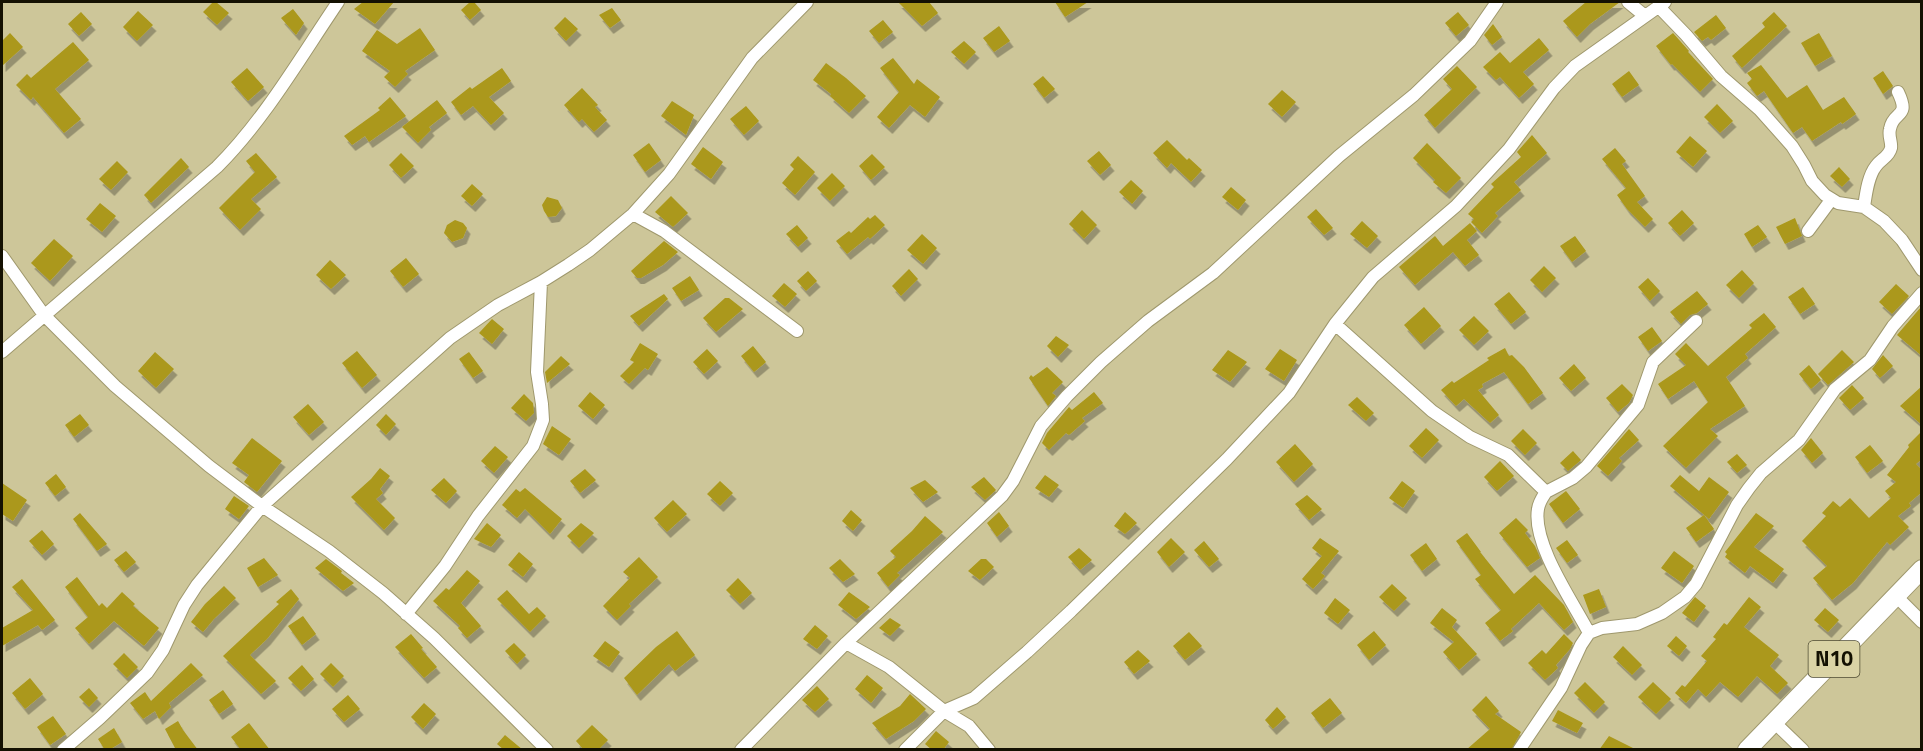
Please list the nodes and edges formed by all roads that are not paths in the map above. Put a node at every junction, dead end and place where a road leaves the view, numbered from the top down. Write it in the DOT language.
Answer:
graph roads {
  1 [pos="338,2"];
  2 [pos="807,2"];
  3 [pos="1497,2"];
  4 [pos="1628,2"];
  5 [pos="1661,4"];
  6 [pos="1645,16"];
  7 [pos="1898,92"];
  8 [pos="1831,200"];
  9 [pos="1864,207"];
  10 [pos="633,214"];
  11 [pos="1808,231"];
  12 [pos="2,256"];
  13 [pos="1922,270"];
  14 [pos="541,282"];
  15 [pos="1922,293"];
  16 [pos="44,315"];
  17 [pos="1696,321"];
  18 [pos="1335,324"];
  19 [pos="797,331"];
  20 [pos="2,352"];
  21 [pos="1546,492"];
  22 [pos="262,506"];
  23 [pos="1922,569"];
  24 [pos="1896,596"];
  25 [pos="406,614"];
  26 [pos="1922,622"];
  27 [pos="1589,633"];
  28 [pos="846,643"];
  29 [pos="944,711"];
  30 [pos="1774,722"];
  31 [pos="63,750"];
  32 [pos="547,750"];
  33 [pos="741,750"];
  34 [pos="905,750"];
  35 [pos="989,750"];
  36 [pos="1520,750"];
  37 [pos="1747,750"];
  38 [pos="1803,750"];
  1 -- 16 [label="street"];
  2 -- 10 [label="street"];
  3 -- 28 [label="street"];
  4 -- 6 [label="street"];
  5 -- 6 [label="street"];
  5 -- 8 [label="street"];
  6 -- 18 [label="street"];
  7 -- 9 [label="street"];
  8 -- 9 [label="street"];
  8 -- 11 [label="street"];
  9 -- 13 [label="street"];
  10 -- 14 [label="street"];
  10 -- 19 [label="street"];
  12 -- 16 [label="street"];
  14 -- 22 [label="street"];
  14 -- 25 [label="street"];
  15 -- 27 [label="street"];
  16 -- 20 [label="street"];
  16 -- 22 [label="street"];
  17 -- 21 [label="street"];
  18 -- 21 [label="street"];
  18 -- 29 [label="street"];
  21 -- 27 [label="street"];
  22 -- 25 [label="street"];
  22 -- 31 [label="street"];
  23 -- 24 [label="main road, N10"];
  24 -- 26 [label="street"];
  24 -- 30 [label="main road, N10"];
  25 -- 32 [label="street"];
  27 -- 36 [label="street"];
  28 -- 29 [label="street"];
  28 -- 33 [label="street"];
  29 -- 34 [label="street"];
  29 -- 35 [label="street"];
  30 -- 37 [label="main road, N10"];
  30 -- 38 [label="street"];
}
